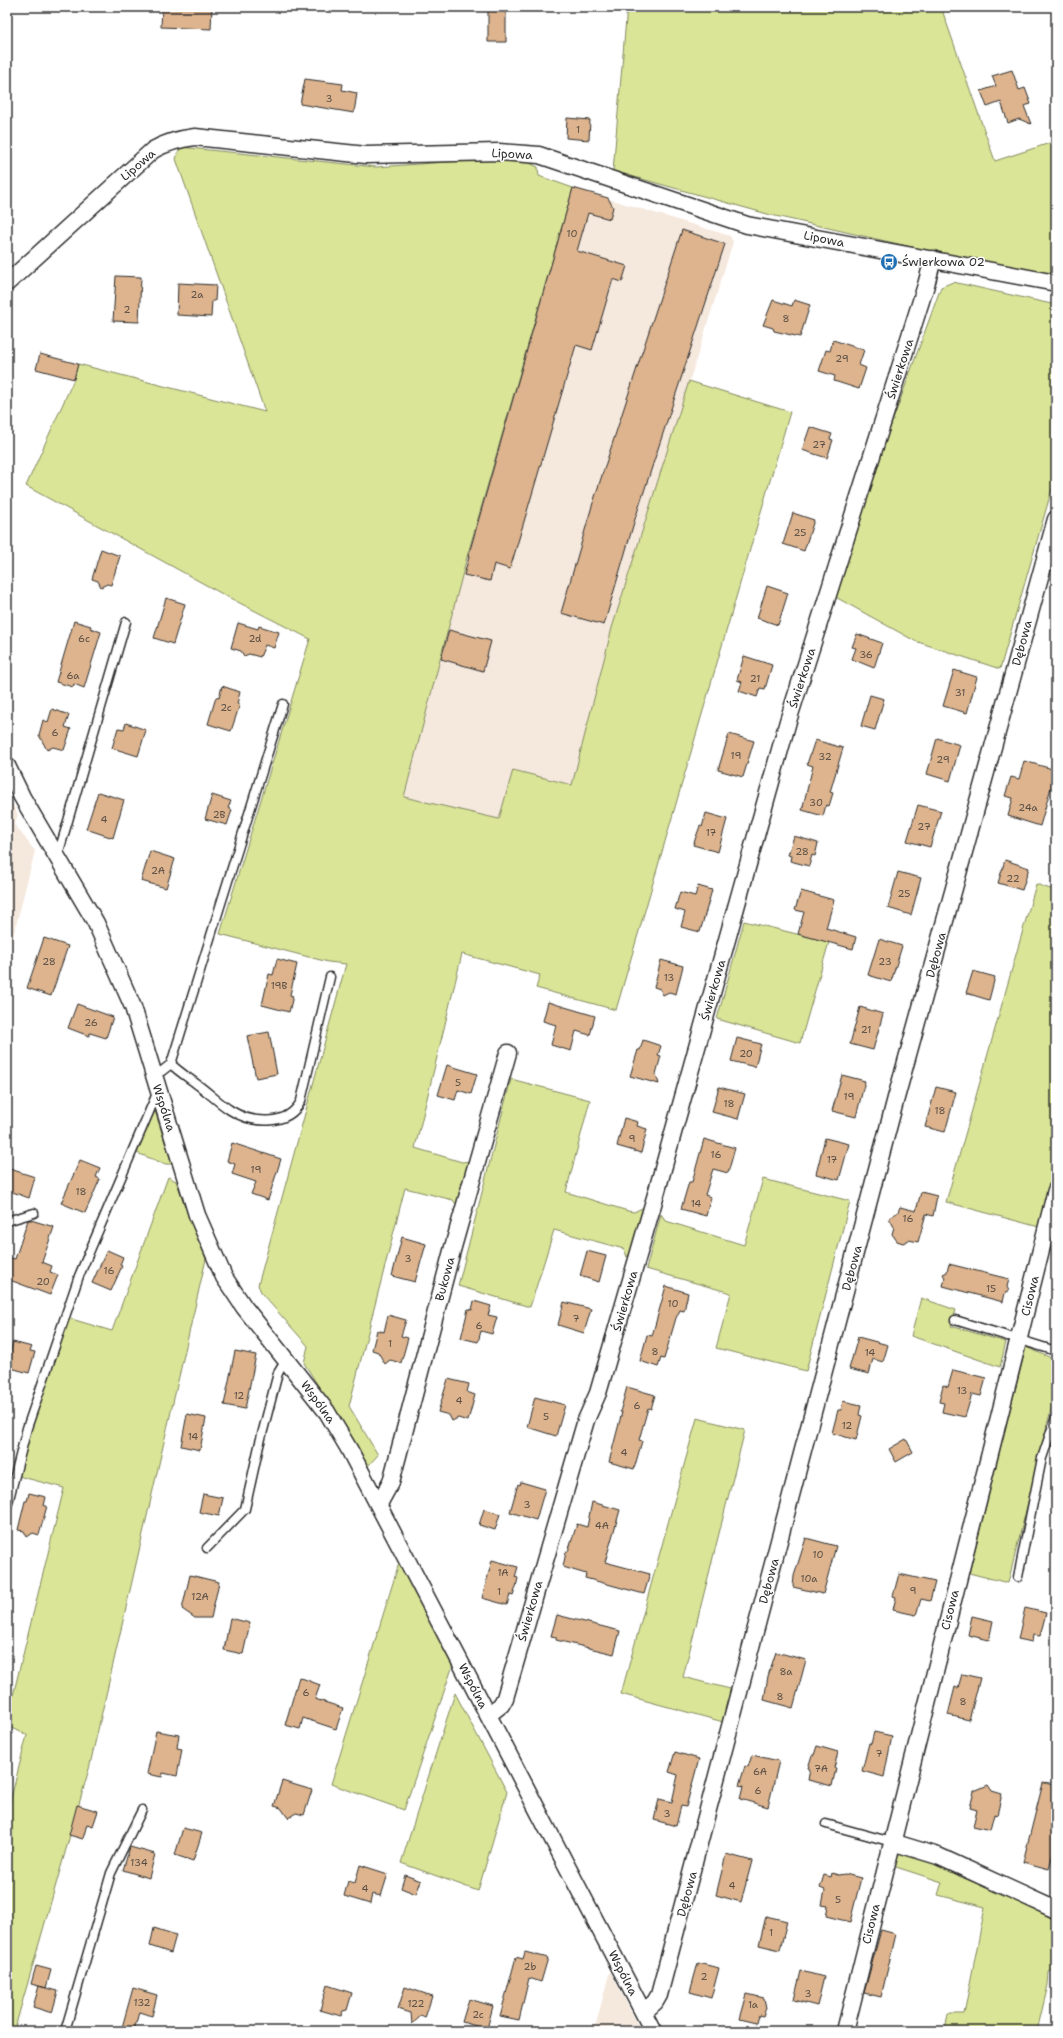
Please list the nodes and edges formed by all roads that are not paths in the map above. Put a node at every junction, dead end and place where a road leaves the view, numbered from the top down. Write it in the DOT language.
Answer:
graph roads {
  1 [pos="933,259"];
  2 [pos="7,283"];
  3 [pos="1056,283"];
  4 [pos="1056,519"];
  5 [pos="126,622"];
  6 [pos="283,704"];
  7 [pos="7,766"];
  8 [pos="57,858"];
  9 [pos="330,977"];
  10 [pos="508,1052"];
  11 [pos="171,1064"];
  12 [pos="153,1073"];
  13 [pos="158,1090"];
  14 [pos="1056,1190"];
  15 [pos="34,1213"];
  16 [pos="7,1221"];
  17 [pos="955,1320"];
  18 [pos="1019,1340"];
  19 [pos="1056,1352"];
  20 [pos="286,1360"];
  21 [pos="1056,1417"];
  22 [pos="379,1504"];
  23 [pos="7,1507"];
  24 [pos="207,1548"];
  25 [pos="1018,1577"];
  26 [pos="488,1715"];
  27 [pos="142,1810"];
  28 [pos="826,1824"];
  29 [pos="892,1842"];
  30 [pos="1056,1910"];
  31 [pos="644,2012"];
  32 [pos="65,2031"];
  33 [pos="654,2031"];
  34 [pos="845,2031"];
  1 -- 2 [label="street, Lipowa"];
  1 -- 3 [label="street, Lipowa"];
  1 -- 26 [label="street, Świerkowa"];
  4 -- 31 [label="street, Dębowa"];
  5 -- 8 [label="lane"];
  6 -- 11 [label="lane"];
  7 -- 8 [label="street, Wspólna"];
  8 -- 12 [label="street, Wspólna"];
  9 -- 11 [label="lane"];
  10 -- 22 [label="street, Bukowa"];
  11 -- 12 [label="lane"];
  12 -- 13 [label="street, Wspólna"];
  13 -- 20 [label="street, Wspólna"];
  13 -- 23 [label="lane"];
  14 -- 18 [label="street, Cisowa"];
  15 -- 16 [label="lane"];
  17 -- 18 [label="lane"];
  18 -- 19 [label="lane"];
  18 -- 29 [label="street, Cisowa"];
  20 -- 22 [label="street, Wspólna"];
  20 -- 24 [label="lane"];
  21 -- 25 [label="lane"];
  22 -- 26 [label="street, Wspólna"];
  26 -- 31 [label="street, Wspólna"];
  27 -- 32 [label="lane"];
  28 -- 29 [label="lane"];
  29 -- 30 [label="street"];
  29 -- 34 [label="street, Cisowa"];
  31 -- 33 [label="street, Wspólna"];
}
